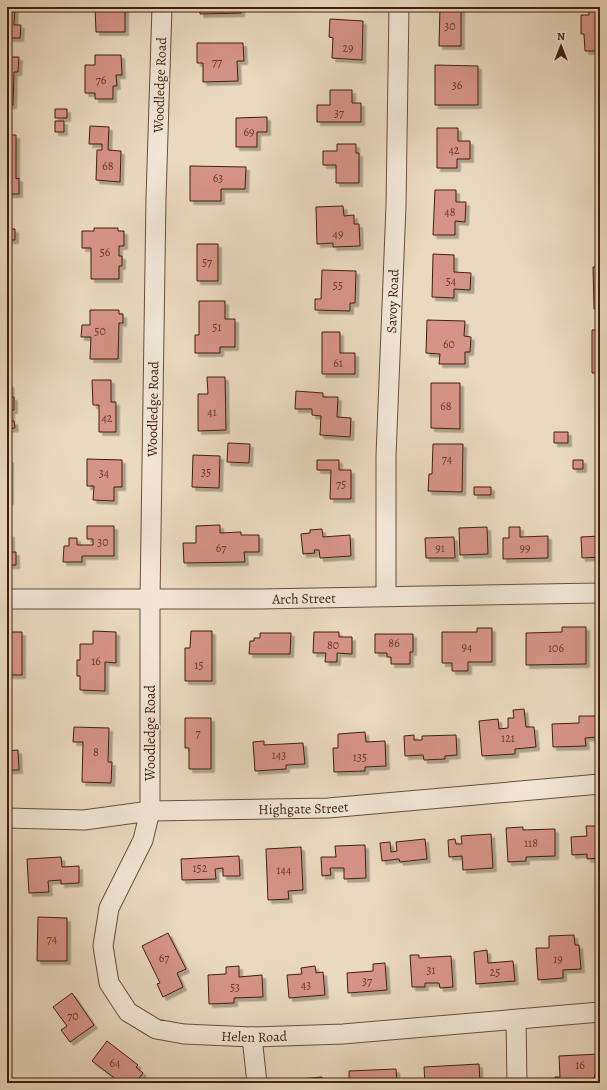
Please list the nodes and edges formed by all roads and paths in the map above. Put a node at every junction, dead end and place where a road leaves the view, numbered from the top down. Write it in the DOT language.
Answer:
graph roads {
  1 [pos="162,7"];
  2 [pos="399,7"];
  3 [pos="600,593"];
  4 [pos="386,596"];
  5 [pos="7,599"];
  6 [pos="150,599"];
  7 [pos="600,784"];
  8 [pos="150,811"];
  9 [pos="7,818"];
  10 [pos="600,1012"];
  11 [pos="516,1020"];
  12 [pos="252,1037"];
  13 [pos="257,1083"];
  14 [pos="517,1083"];
  1 -- 6 [label="street, Woodledge Road"];
  2 -- 4 [label="street, Savoy Road"];
  3 -- 4 [label="street, Arch Street"];
  4 -- 6 [label="street, Arch Street"];
  5 -- 6 [label="street, Arch Street"];
  6 -- 8 [label="street, Woodledge Road"];
  7 -- 8 [label="street, Highgate Street"];
  8 -- 9 [label="street, Highgate Street"];
  8 -- 12 [label="street, Helen Road"];
  10 -- 11 [label="street, Helen Road"];
  11 -- 12 [label="street, Helen Road"];
  11 -- 14 [label="street"];
  12 -- 13 [label="street"];
}
